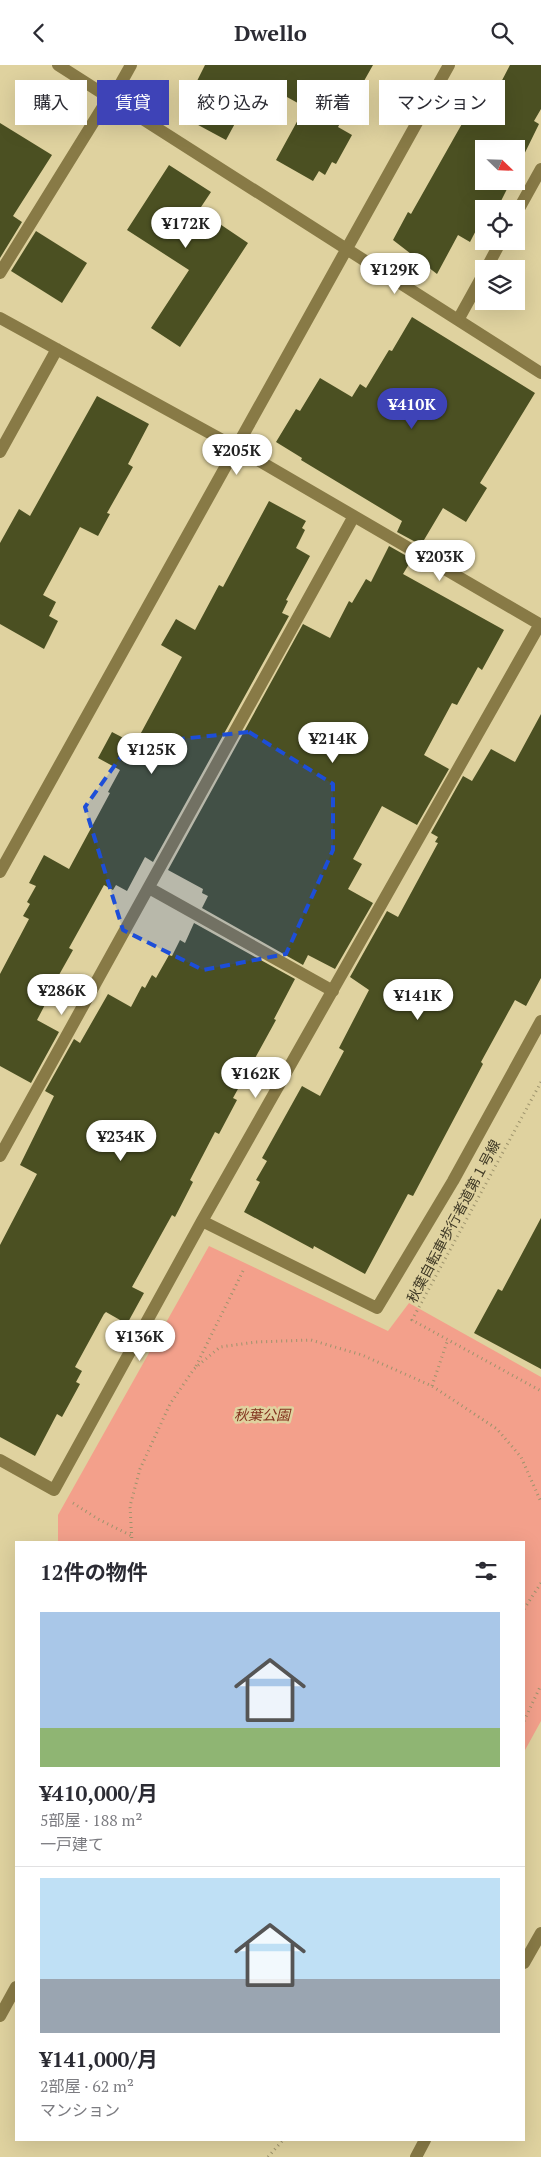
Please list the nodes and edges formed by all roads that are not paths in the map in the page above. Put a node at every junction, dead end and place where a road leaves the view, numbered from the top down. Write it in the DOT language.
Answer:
graph roads {
  1 [pos="58,65"];
  2 [pos="131,65"];
  3 [pos="449,65"];
  4 [pos="122,80"];
  5 [pos="97,89"];
  6 [pos="97,120"];
  7 [pos="153,125"];
  8 [pos="541,169"];
  9 [pos="524,200"];
  10 [pos="347,248"];
  11 [pos="0,273"];
  12 [pos="475,289"];
  13 [pos="0,318"];
  14 [pos="458,319"];
  15 [pos="57,349"];
  16 [pos="541,373"];
  17 [pos="237,448"];
  18 [pos="0,452"];
  19 [pos="354,516"];
  20 [pos="540,624"];
  21 [pos="0,872"];
  22 [pos="149,888"];
  23 [pos="333,991"];
  24 [pos="541,1021"];
  25 [pos="0,1156"];
  26 [pos="202,1221"];
  27 [pos="0,1461"];
  28 [pos="541,1933"];
  29 [pos="525,1961"];
  30 [pos="15,1989"];
  31 [pos="0,2016"];
  32 [pos="424,2141"];
  33 [pos="416,2157"];
  1 -- 5 [label="street"];
  2 -- 4 [label="street"];
  3 -- 10 [label="street"];
  6 -- 11 [label="street"];
  7 -- 10 [label="street"];
  8 -- 9 [label="street"];
  10 -- 14 [label="street"];
  10 -- 17 [label="street"];
  12 -- 14 [label="street"];
  13 -- 15 [label="street"];
  14 -- 16 [label="street"];
  15 -- 17 [label="street"];
  15 -- 18 [label="street"];
  17 -- 19 [label="street"];
  17 -- 21 [label="street"];
  19 -- 20 [label="street"];
  19 -- 22 [label="street"];
  20 -- 23 [label="street"];
  22 -- 23 [label="street"];
  22 -- 25 [label="street"];
  23 -- 26 [label="street"];
  24 -- 26 [label="street"];
  26 -- 27 [label="street"];
  28 -- 29 [label="street"];
  30 -- 31 [label="street"];
  32 -- 33 [label="street"];
}
